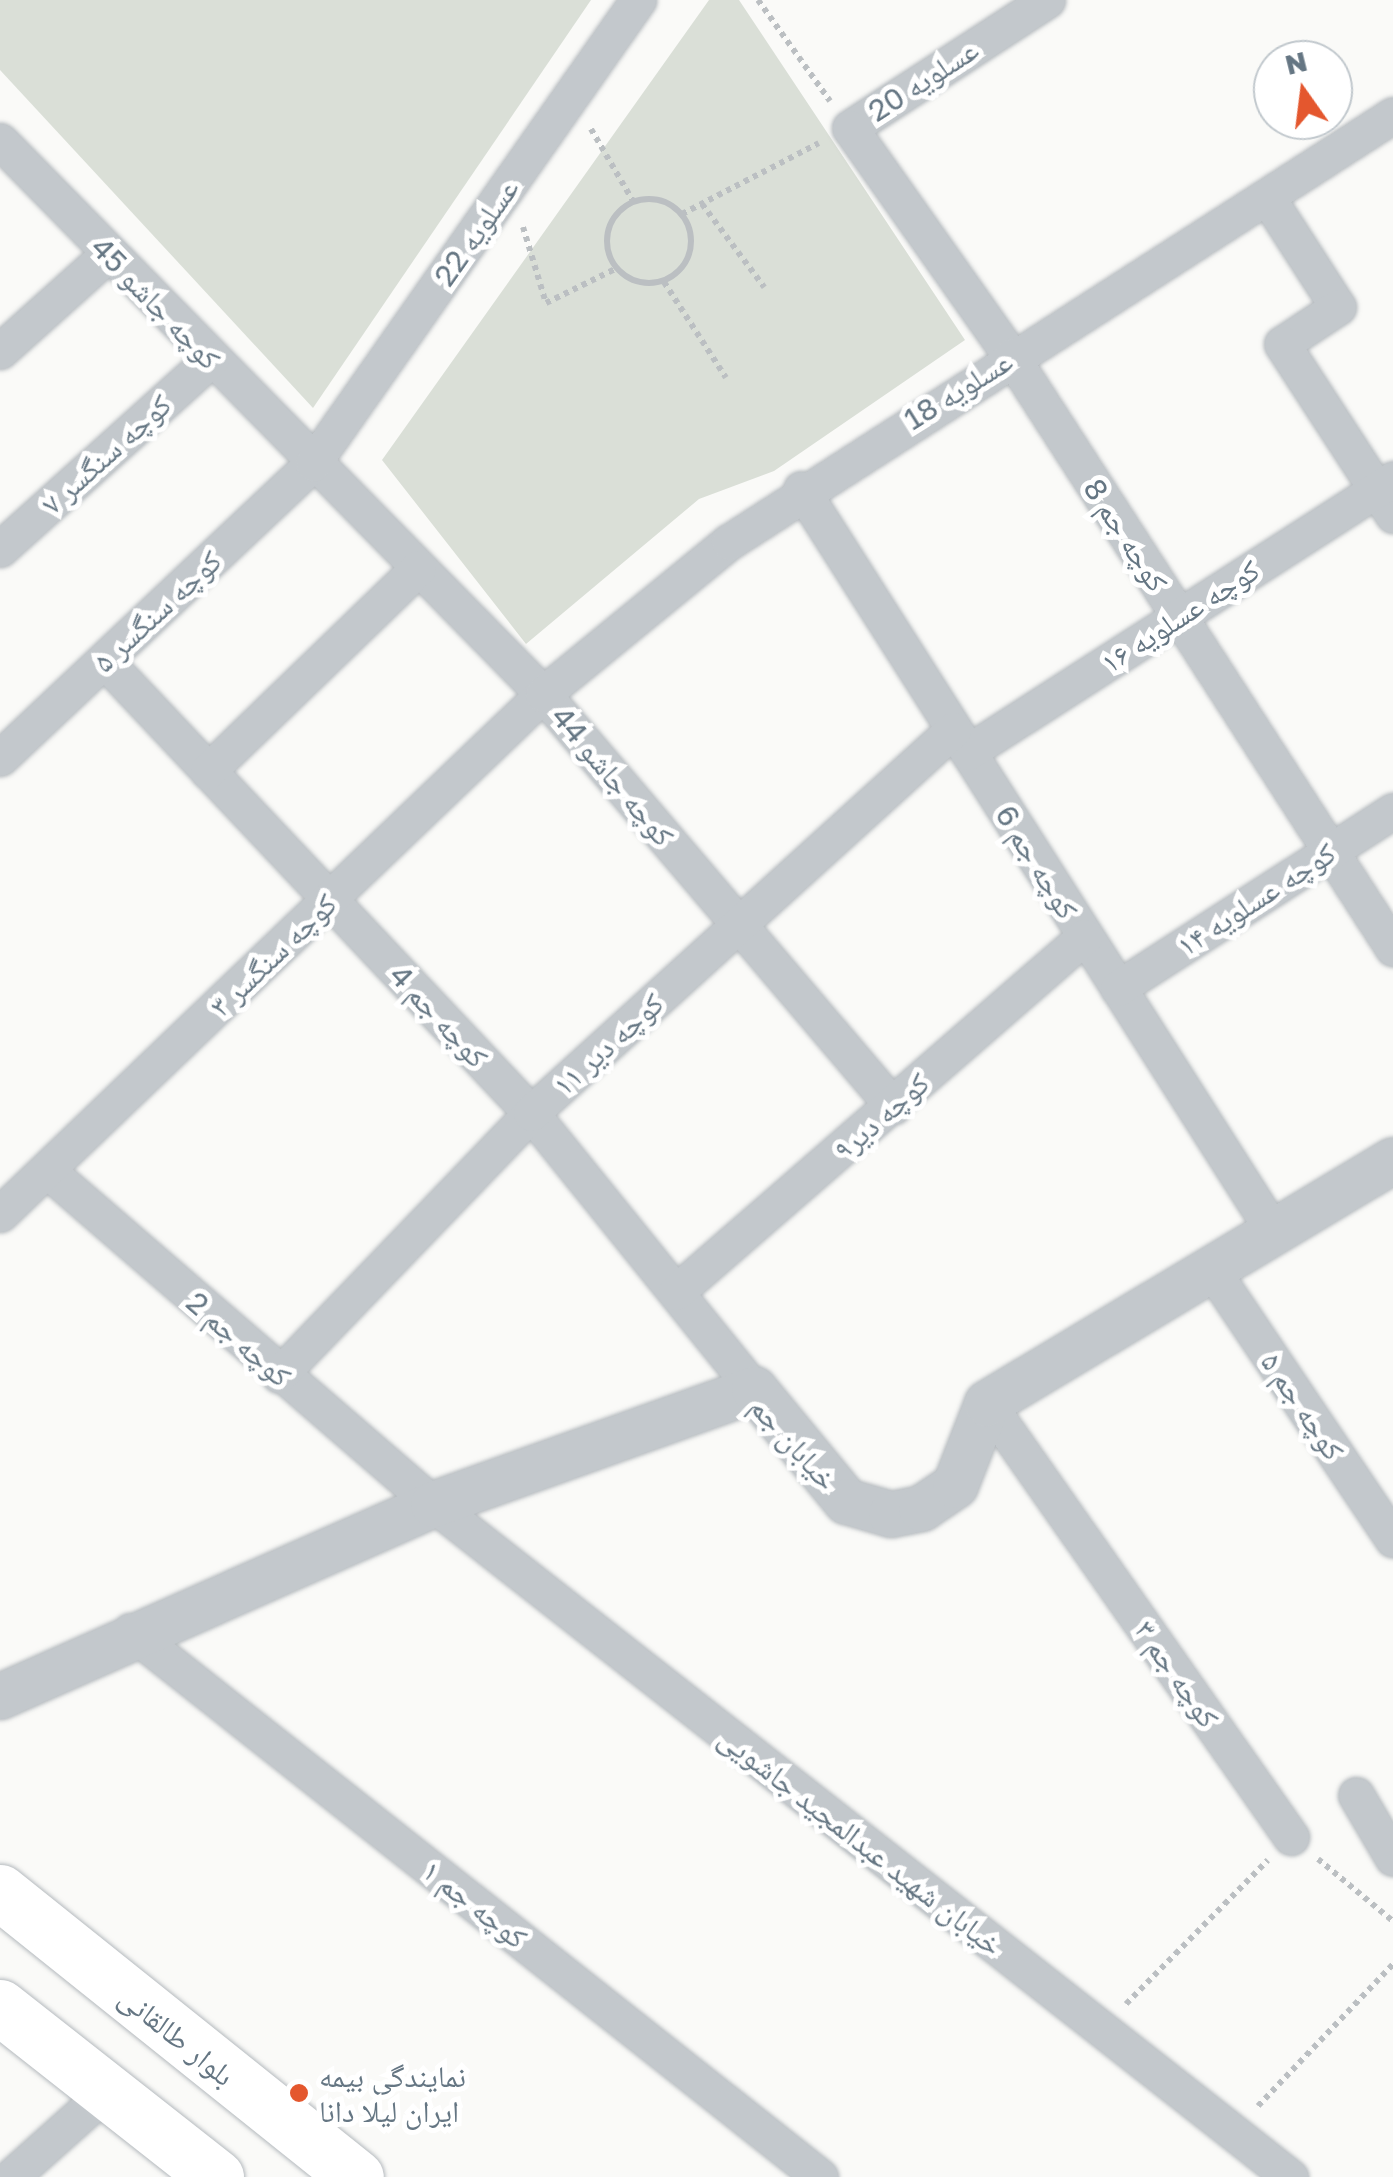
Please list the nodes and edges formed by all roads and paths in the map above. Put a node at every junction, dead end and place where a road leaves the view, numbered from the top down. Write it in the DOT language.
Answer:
graph roads {
  1 [pos="638,0"];
  2 [pos="758,0"];
  3 [pos="1047,0"];
  4 [pos="572,96"];
  5 [pos="1393,115"];
  6 [pos="850,128"];
  7 [pos="0,141"];
  8 [pos="510,183"];
  9 [pos="1267,196"];
  10 [pos="633,201"];
  11 [pos="702,204"];
  12 [pos="682,214"];
  13 [pos="108,254"];
  14 [pos="614,269"];
  15 [pos="664,282"];
  16 [pos="764,287"];
  17 [pos="0,352"];
  18 [pos="1010,356"];
  19 [pos="211,360"];
  20 [pos="726,378"];
  21 [pos="313,464"];
  22 [pos="802,489"];
  23 [pos="1388,495"];
  24 [pos="0,549"];
  25 [pos="418,568"];
  26 [pos="1179,616"];
  27 [pos="105,661"];
  28 [pos="544,694"];
  29 [pos="961,741"];
  30 [pos="0,758"];
  31 [pos="208,770"];
  32 [pos="1393,810"];
  33 [pos="1336,848"];
  34 [pos="329,900"];
  35 [pos="738,924"];
  36 [pos="1084,938"];
  37 [pos="1393,948"];
  38 [pos="1118,988"];
  39 [pos="893,1106"];
  40 [pos="531,1113"];
  41 [pos="1393,1160"];
  42 [pos="48,1172"];
  43 [pos="0,1214"];
  44 [pos="1275,1234"];
  45 [pos="1214,1273"];
  46 [pos="676,1292"];
  47 [pos="279,1376"];
  48 [pos="754,1389"];
  49 [pos="987,1402"];
  50 [pos="433,1504"];
  51 [pos="1393,1539"];
  52 [pos="130,1632"];
  53 [pos="0,1696"];
  54 [pos="1356,1795"];
  55 [pos="1292,1837"];
  56 [pos="1393,1858"];
  57 [pos="0,1892"];
  58 [pos="1393,1921"];
  59 [pos="1393,1964"];
  60 [pos="0,2007"];
  61 [pos="1100,2029"];
  62 [pos="106,2092"];
  63 [pos="1233,2132"];
  64 [pos="11,2177"];
  65 [pos="216,2177"];
  66 [pos="356,2177"];
  67 [pos="820,2177"];
  68 [pos="1290,2177"];
  1 -- 4 [label="street, عسلویه 22"];
  2 -- 6 [label="path"];
  3 -- 6 [label="street, عسلویه 20"];
  4 -- 8 [label="street, عسلویه 22"];
  4 -- 10 [label="path"];
  5 -- 9 [label="street, عسلویه 18"];
  6 -- 11 [label="path"];
  6 -- 18 [label="street, کوچه جم 8"];
  7 -- 13 [label="street, کوچه جاشو 45"];
  8 -- 14 [label="path"];
  8 -- 21 [label="street, عسلویه 22"];
  9 -- 18 [label="street, عسلویه 18"];
  9 -- 23 [label="street"];
  10 -- 12 [label="path"];
  10 -- 14 [label="path"];
  11 -- 12 [label="path"];
  11 -- 16 [label="path"];
  12 -- 15 [label="path"];
  13 -- 17 [label="street"];
  13 -- 19 [label="street, کوچه جاشو 45"];
  14 -- 15 [label="path"];
  15 -- 20 [label="path"];
  18 -- 22 [label="street, عسلویه 18"];
  18 -- 26 [label="street, کوچه جم 8"];
  19 -- 21 [label="street, کوچه جاشو 45"];
  19 -- 24 [label="street, کوچه سنگسر ۷"];
  21 -- 25 [label="street, کوچه جاشو 44"];
  21 -- 27 [label="street, کوچه سنگسر ۵"];
  22 -- 28 [label="street, عسلویه 18"];
  22 -- 29 [label="street, کوچه جم 6"];
  23 -- 26 [label="street, کوچه عسلویه ۱۶"];
  25 -- 28 [label="street, کوچه جاشو 44"];
  25 -- 31 [label="street"];
  26 -- 29 [label="street, کوچه عسلویه ۱۶"];
  26 -- 33 [label="street, کوچه جم 8"];
  27 -- 30 [label="street, کوچه سنگسر ۵"];
  27 -- 31 [label="street, کوچه جم 4"];
  28 -- 34 [label="street, کوچه سنگسر ۳"];
  28 -- 35 [label="street, کوچه جاشو 44"];
  29 -- 35 [label="street, کوچه دیر ۱۱"];
  29 -- 36 [label="street, کوچه جم 6"];
  31 -- 34 [label="street, کوچه جم 4"];
  32 -- 33 [label="street, کوچه عسلویه ۱۴"];
  33 -- 37 [label="street, کوچه جم 8"];
  33 -- 38 [label="street, کوچه عسلویه ۱۴"];
  34 -- 40 [label="street, کوچه جم 4"];
  34 -- 42 [label="street, کوچه سنگسر ۳"];
  35 -- 39 [label="street, کوچه جاشو 44"];
  35 -- 40 [label="street, کوچه دیر ۱۱"];
  36 -- 38 [label="street, کوچه جم 6"];
  36 -- 39 [label="street, کوچه دیر۹"];
  38 -- 44 [label="street, کوچه جم 6"];
  39 -- 46 [label="street, کوچه دیر۹"];
  40 -- 46 [label="street, کوچه جم 4"];
  40 -- 47 [label="street, کوچه دیر ۱۱"];
  41 -- 44 [label="street"];
  42 -- 43 [label="street, کوچه سنگسر ۳"];
  42 -- 47 [label="street, کوچه جم 2"];
  44 -- 45 [label="street"];
  45 -- 49 [label="street"];
  45 -- 51 [label="street, کوچه جم ۵"];
  46 -- 48 [label="street, کوچه جم 4"];
  47 -- 50 [label="street, کوچه جم 2"];
  48 -- 49 [label="street, خیابان جم"];
  48 -- 50 [label="street, خیابان جم"];
  49 -- 55 [label="street, کوچه جم ۳"];
  50 -- 52 [label="street, خیابان جم"];
  50 -- 61 [label="street, خیابان شهید عبدالمجید جاشویی"];
  52 -- 53 [label="street, خیابان جم"];
  52 -- 67 [label="street, کوچه جم ۱"];
  54 -- 56 [label="street"];
  55 -- 58 [label="path"];
  55 -- 61 [label="path"];
  57 -- 66 [label="main road, بلوار طالقانی"];
  59 -- 63 [label="path"];
  60 -- 62 [label="main road"];
  61 -- 63 [label="street, خیابان شهید عبدالمجید جاشویی"];
  62 -- 64 [label="street"];
  62 -- 65 [label="main road"];
  63 -- 68 [label="street, خیابان شهید عبدالمجید جاشویی"];
}
